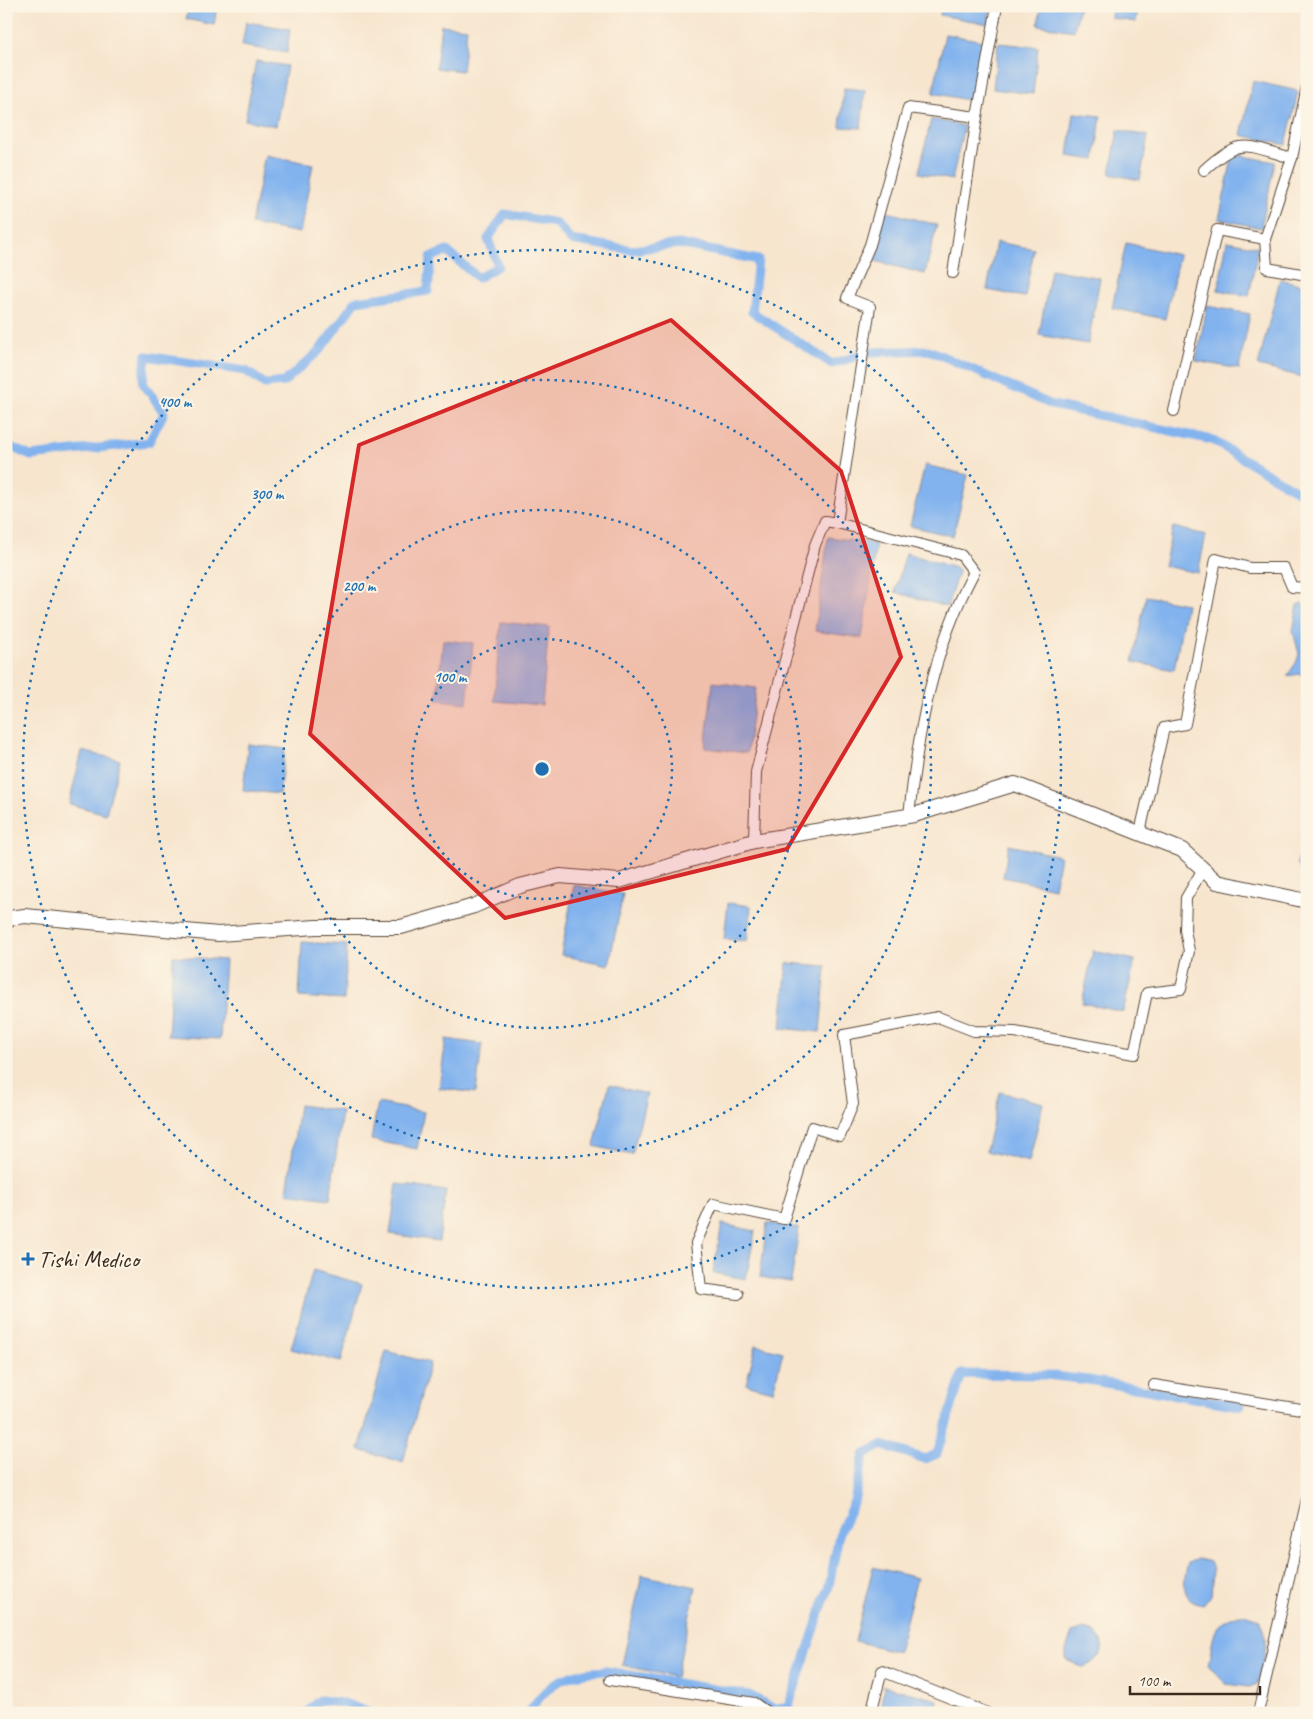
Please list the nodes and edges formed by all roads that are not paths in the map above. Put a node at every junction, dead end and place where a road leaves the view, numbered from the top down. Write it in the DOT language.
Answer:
graph roads {
  1 [pos="997,6"];
  2 [pos="1307,86"];
  3 [pos="976,117"];
  4 [pos="1292,158"];
  5 [pos="1204,170"];
  6 [pos="1265,239"];
  7 [pos="953,273"];
  8 [pos="1307,275"];
  9 [pos="1174,411"];
  10 [pos="837,523"];
  11 [pos="1307,588"];
  12 [pos="908,816"];
  13 [pos="1140,832"];
  14 [pos="754,841"];
  15 [pos="1203,870"];
  16 [pos="1307,901"];
  17 [pos="7,919"];
  18 [pos="738,1294"];
  19 [pos="1154,1385"];
  20 [pos="1307,1410"];
  21 [pos="1307,1499"];
  22 [pos="610,1680"];
  23 [pos="768,1713"];
  24 [pos="871,1713"];
  25 [pos="988,1713"];
  26 [pos="1258,1713"];
  1 -- 3 [label="street"];
  2 -- 4 [label="street"];
  3 -- 7 [label="street"];
  3 -- 10 [label="street"];
  4 -- 5 [label="street"];
  4 -- 6 [label="street"];
  6 -- 8 [label="street"];
  6 -- 9 [label="street"];
  10 -- 12 [label="street"];
  10 -- 14 [label="street"];
  11 -- 13 [label="street"];
  12 -- 13 [label="street"];
  12 -- 14 [label="street"];
  13 -- 15 [label="street"];
  14 -- 17 [label="street"];
  15 -- 16 [label="street"];
  15 -- 18 [label="street"];
  19 -- 20 [label="street"];
  21 -- 26 [label="street"];
  22 -- 23 [label="street"];
  24 -- 25 [label="street"];
}
